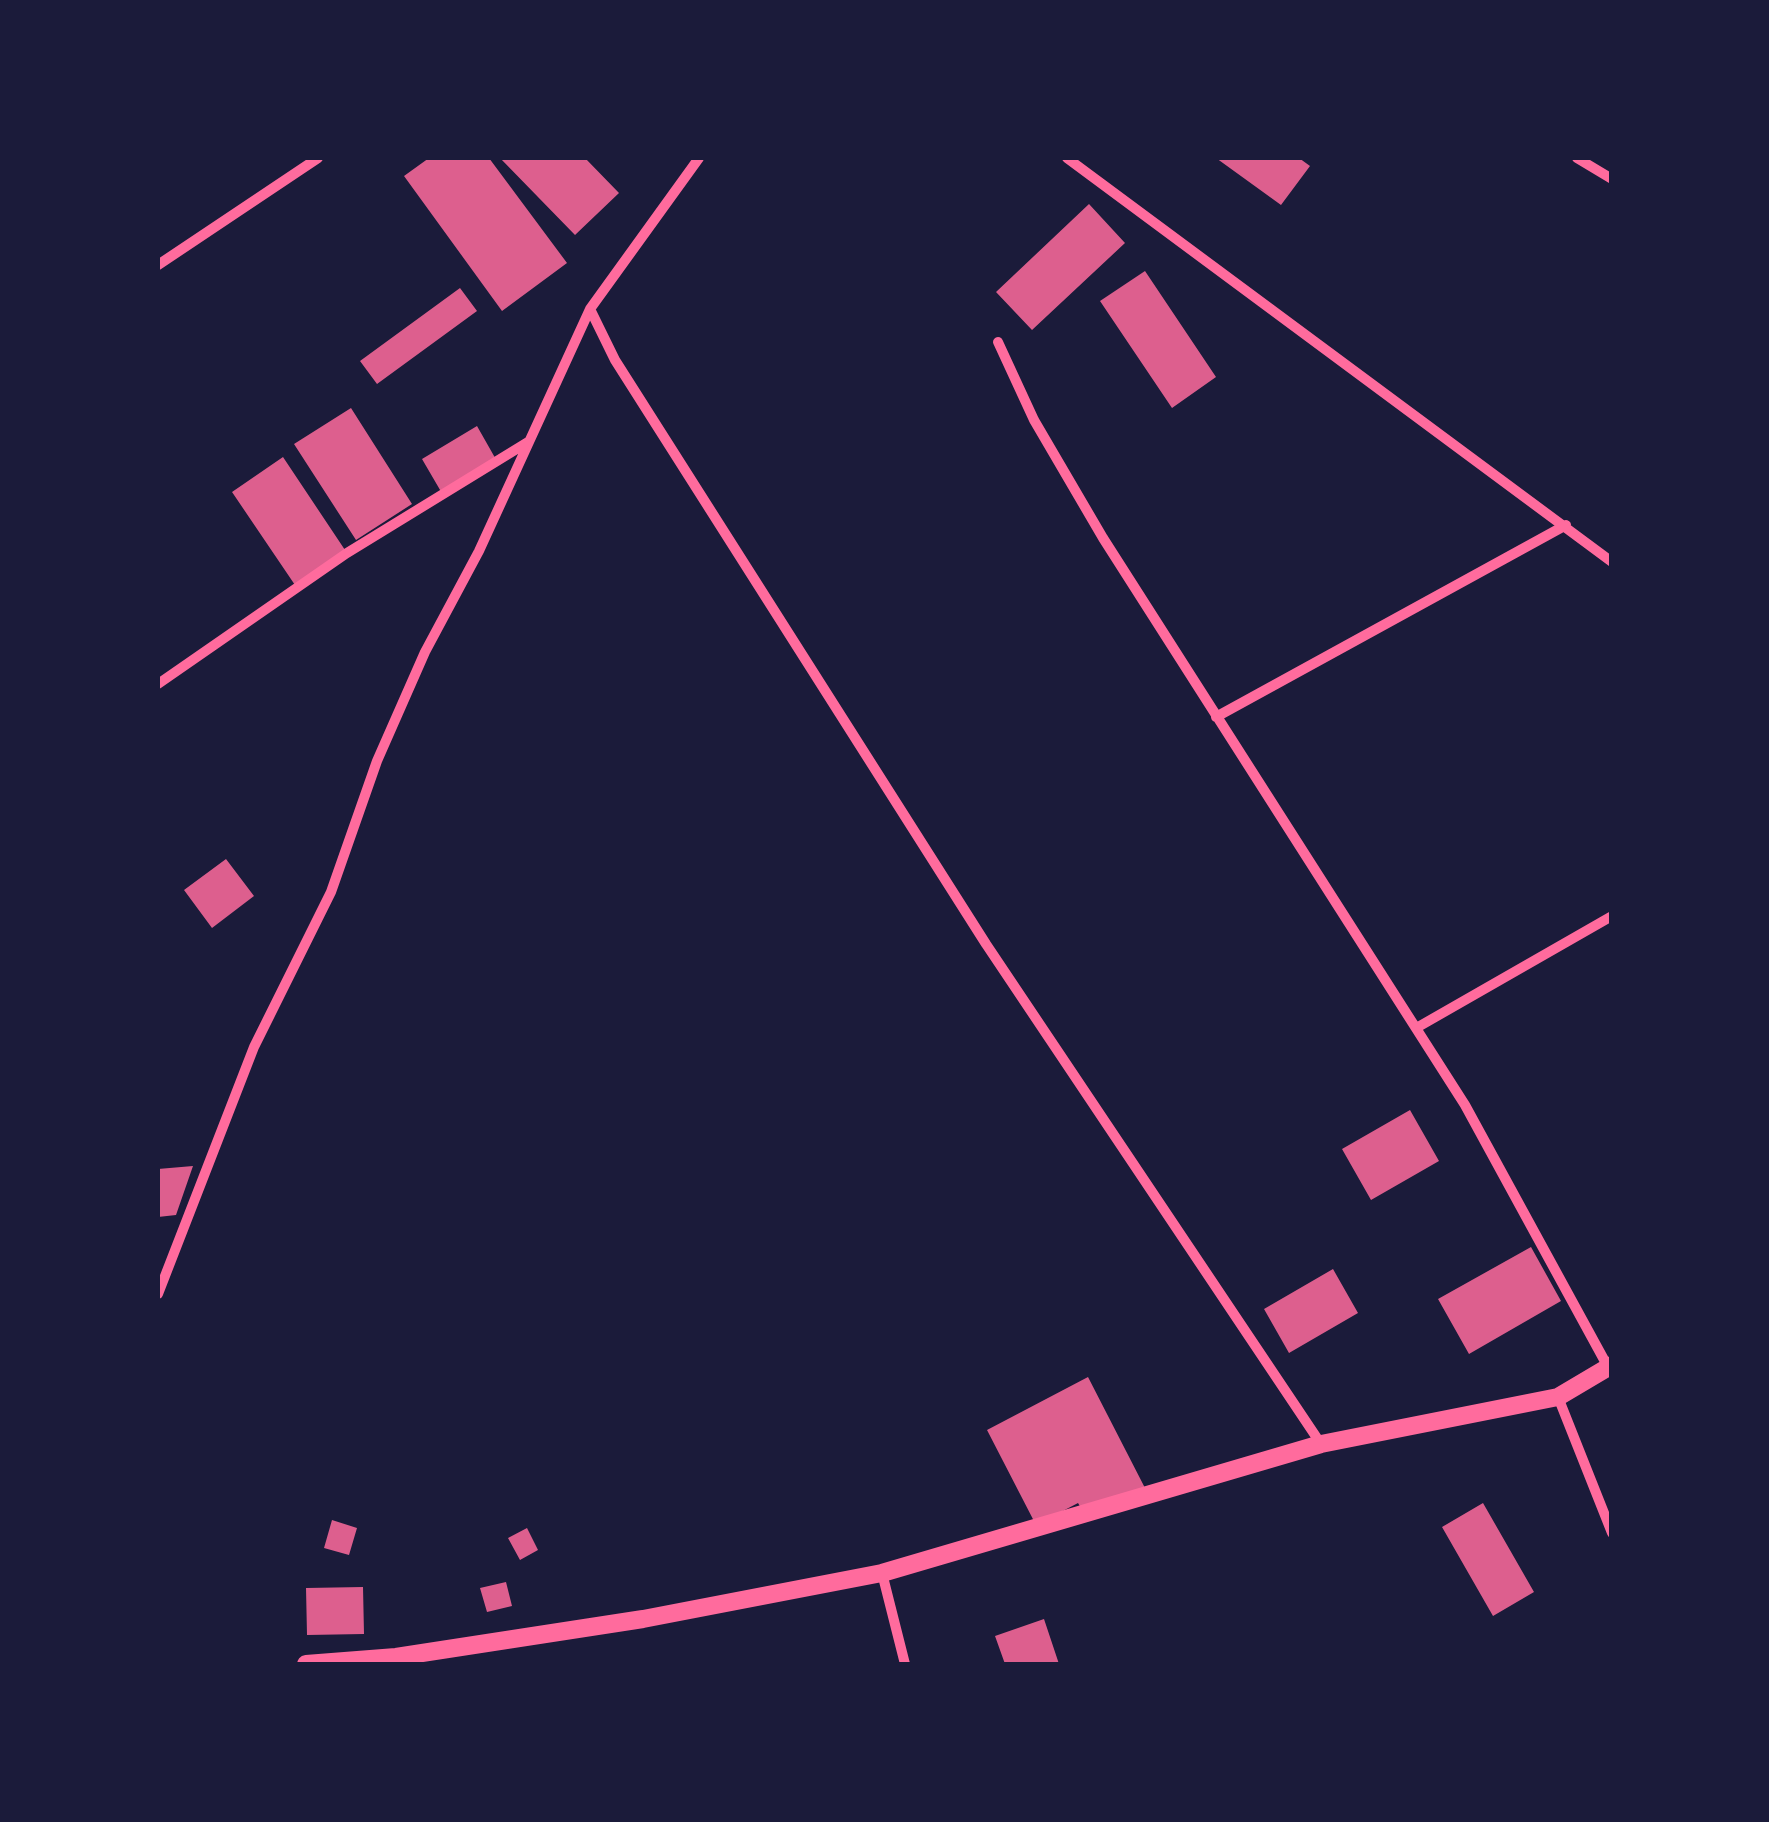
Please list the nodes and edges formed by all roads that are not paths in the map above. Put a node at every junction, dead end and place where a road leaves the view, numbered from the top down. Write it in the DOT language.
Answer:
graph roads {
  1 [pos="318,158"];
  2 [pos="700,158"];
  3 [pos="1067,158"];
  4 [pos="1577,158"];
  5 [pos="1612,180"];
  6 [pos="158,266"];
  7 [pos="590,309"];
  8 [pos="998,342"];
  9 [pos="528,442"];
  10 [pos="1566,526"];
  11 [pos="1612,562"];
  12 [pos="158,684"];
  13 [pos="1216,717"];
  14 [pos="1612,916"];
  15 [pos="1418,1027"];
  16 [pos="158,1294"];
  17 [pos="1610,1366"];
  18 [pos="1558,1398"];
  19 [pos="1321,1444"];
  20 [pos="1612,1533"];
  21 [pos="882,1573"];
  22 [pos="399,1661"];
  23 [pos="306,1664"];
  24 [pos="905,1664"];
  1 -- 6 [label="street"];
  2 -- 7 [label="street"];
  3 -- 10 [label="street"];
  4 -- 5 [label="street"];
  7 -- 9 [label="street"];
  7 -- 19 [label="street"];
  8 -- 13 [label="street"];
  9 -- 12 [label="street"];
  9 -- 16 [label="street"];
  10 -- 11 [label="street"];
  10 -- 13 [label="street"];
  13 -- 15 [label="street"];
  14 -- 15 [label="street"];
  15 -- 17 [label="street"];
  17 -- 18 [label="street"];
  18 -- 19 [label="street"];
  18 -- 20 [label="street"];
  19 -- 21 [label="street"];
  21 -- 22 [label="street"];
  21 -- 24 [label="street"];
  22 -- 23 [label="street"];
}
